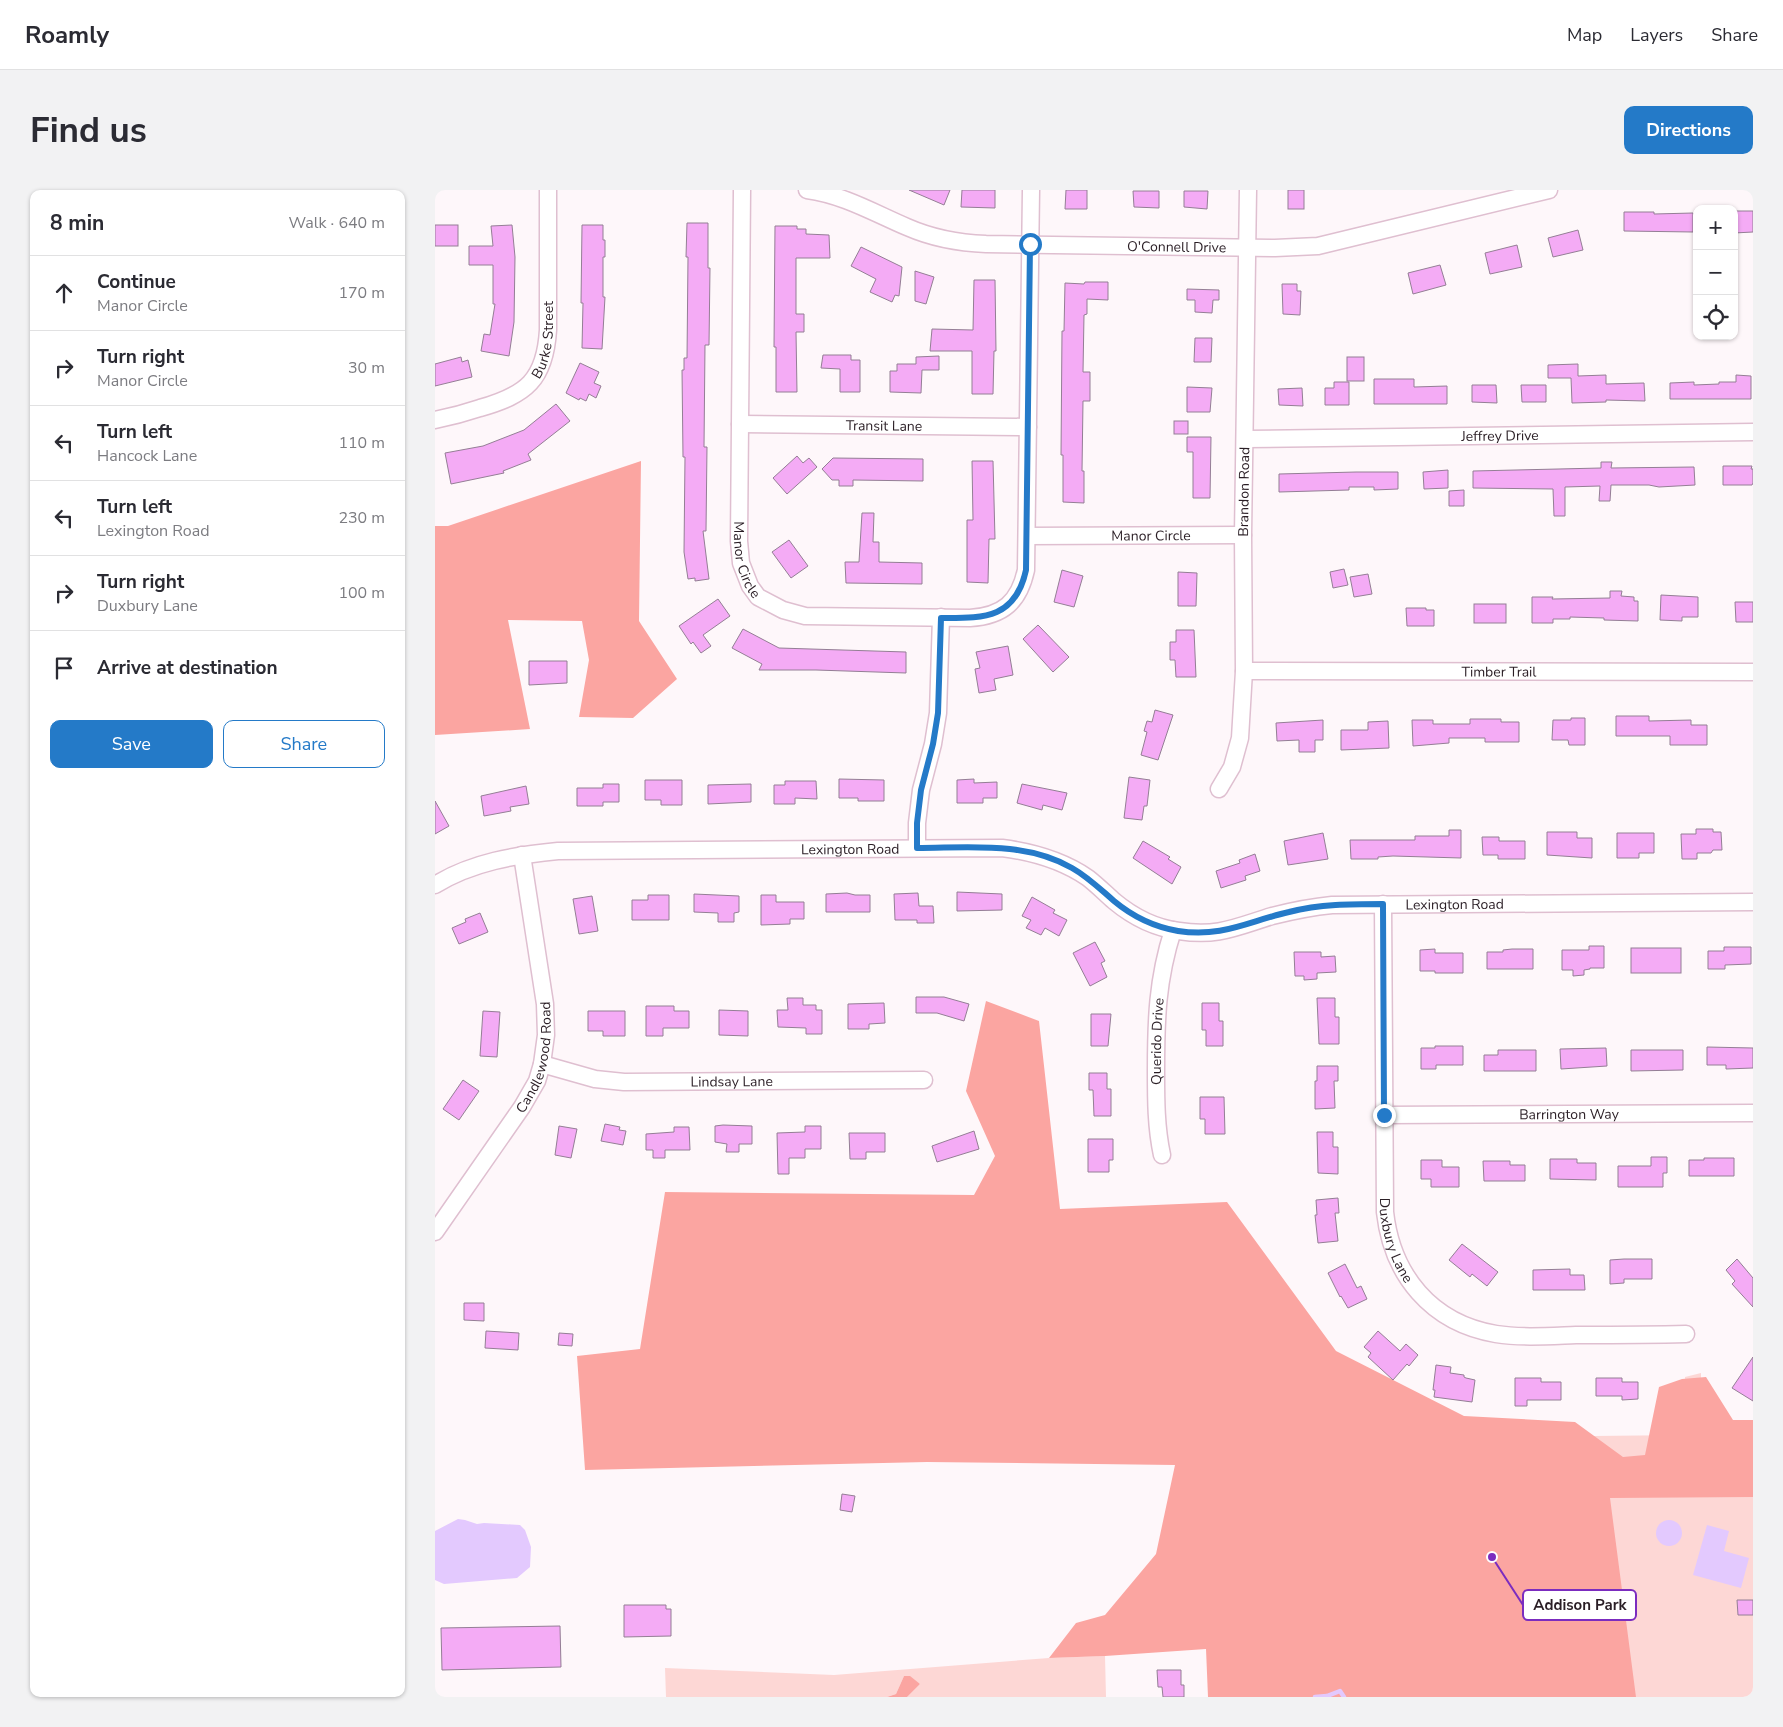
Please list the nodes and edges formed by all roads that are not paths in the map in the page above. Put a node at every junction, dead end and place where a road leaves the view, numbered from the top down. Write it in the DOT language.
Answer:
graph roads {
  1 [pos="548,190"];
  2 [pos="743,190"];
  3 [pos="807,190"];
  4 [pos="1031,190"];
  5 [pos="1248,190"];
  6 [pos="1549,190"];
  7 [pos="1030,244"];
  8 [pos="1247,247"];
  9 [pos="435,420"];
  10 [pos="740,424"];
  11 [pos="1028,427"];
  12 [pos="1753,432"];
  13 [pos="1245,439"];
  14 [pos="1243,535"];
  15 [pos="1027,536"];
  16 [pos="941,618"];
  17 [pos="1244,671"];
  18 [pos="1753,672"];
  19 [pos="1219,788"];
  20 [pos="917,848"];
  21 [pos="522,855"];
  22 [pos="435,885"];
  23 [pos="1753,902"];
  24 [pos="1383,904"];
  25 [pos="1173,930"];
  26 [pos="542,1064"];
  27 [pos="925,1080"];
  28 [pos="1753,1113"];
  29 [pos="1384,1115"];
  30 [pos="1162,1155"];
  31 [pos="435,1232"];
  32 [pos="1686,1334"];
  1 -- 9 [label="street, Burke Street"];
  2 -- 10 [label="street, Manor Circle"];
  3 -- 7 [label="street, O'Connell Drive"];
  4 -- 7 [label="street, Manor Circle"];
  5 -- 8 [label="street, Brandon Road"];
  6 -- 8 [label="street, O'Connell Drive"];
  7 -- 8 [label="street, O'Connell Drive"];
  7 -- 11 [label="street, Manor Circle"];
  8 -- 13 [label="street, Brandon Road"];
  10 -- 11 [label="street, Transit Lane"];
  10 -- 16 [label="street, Manor Circle"];
  11 -- 15 [label="street, Manor Circle"];
  12 -- 13 [label="street, Jeffrey Drive"];
  13 -- 14 [label="street, Brandon Road"];
  14 -- 15 [label="street, Manor Circle"];
  14 -- 17 [label="street, Brandon Road"];
  15 -- 16 [label="street, Manor Circle"];
  16 -- 20 [label="street"];
  17 -- 18 [label="street, Timber Trail"];
  17 -- 19 [label="street, Brandon Road"];
  20 -- 21 [label="street, Lexington Road"];
  20 -- 25 [label="street, Lexington Road"];
  21 -- 22 [label="street, Lexington Road"];
  21 -- 26 [label="street, Candlewood Road"];
  23 -- 24 [label="street, Lexington Road"];
  24 -- 25 [label="street, Lexington Road"];
  24 -- 29 [label="street, Duxbury Lane"];
  25 -- 30 [label="street, Querido Drive"];
  26 -- 27 [label="street, Lindsay Lane"];
  26 -- 31 [label="street, Candlewood Road"];
  28 -- 29 [label="street, Barrington Way"];
  29 -- 32 [label="street, Duxbury Lane"];
}
